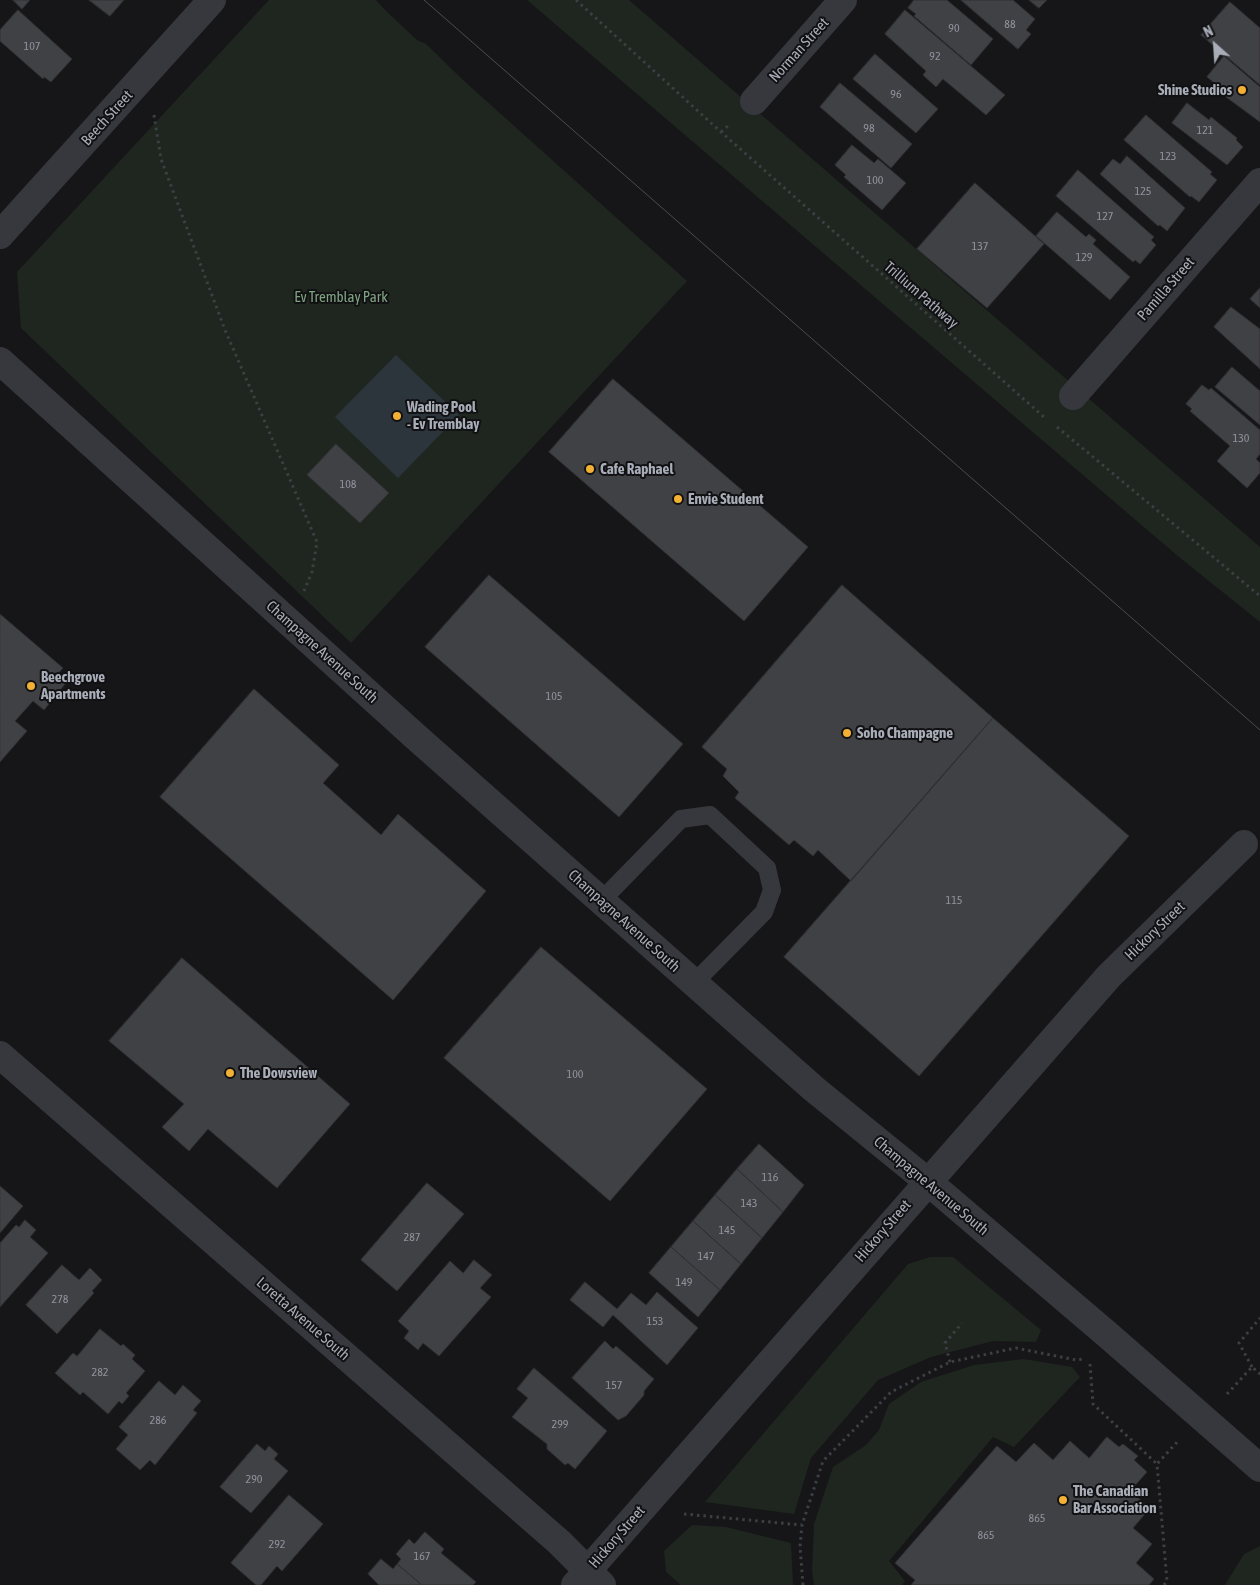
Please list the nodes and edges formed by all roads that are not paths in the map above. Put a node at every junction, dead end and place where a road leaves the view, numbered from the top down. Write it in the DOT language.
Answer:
graph roads {
  1 [pos="212,0"];
  2 [pos="844,0"];
  3 [pos="754,101"];
  4 [pos="1260,182"];
  5 [pos="0,234"];
  6 [pos="0,361"];
  7 [pos="1073,396"];
  8 [pos="1244,844"];
  9 [pos="601,901"];
  10 [pos="694,983"];
  11 [pos="0,1055"];
  12 [pos="927,1181"];
  13 [pos="1260,1468"];
  14 [pos="588,1580"];
  1 -- 5 [label="street, Beech Street"];
  2 -- 3 [label="street, Norman Street"];
  4 -- 7 [label="street, Pamilla Street"];
  6 -- 9 [label="street, Champagne Avenue South"];
  8 -- 12 [label="street, Hickory Street"];
  9 -- 10 [label="street, Champagne Avenue South"];
  9 -- 10 [label="lane"];
  10 -- 12 [label="street, Champagne Avenue South"];
  11 -- 14 [label="street, Loretta Avenue South"];
  12 -- 13 [label="street, Champagne Avenue South"];
  12 -- 14 [label="street, Hickory Street"];
}
